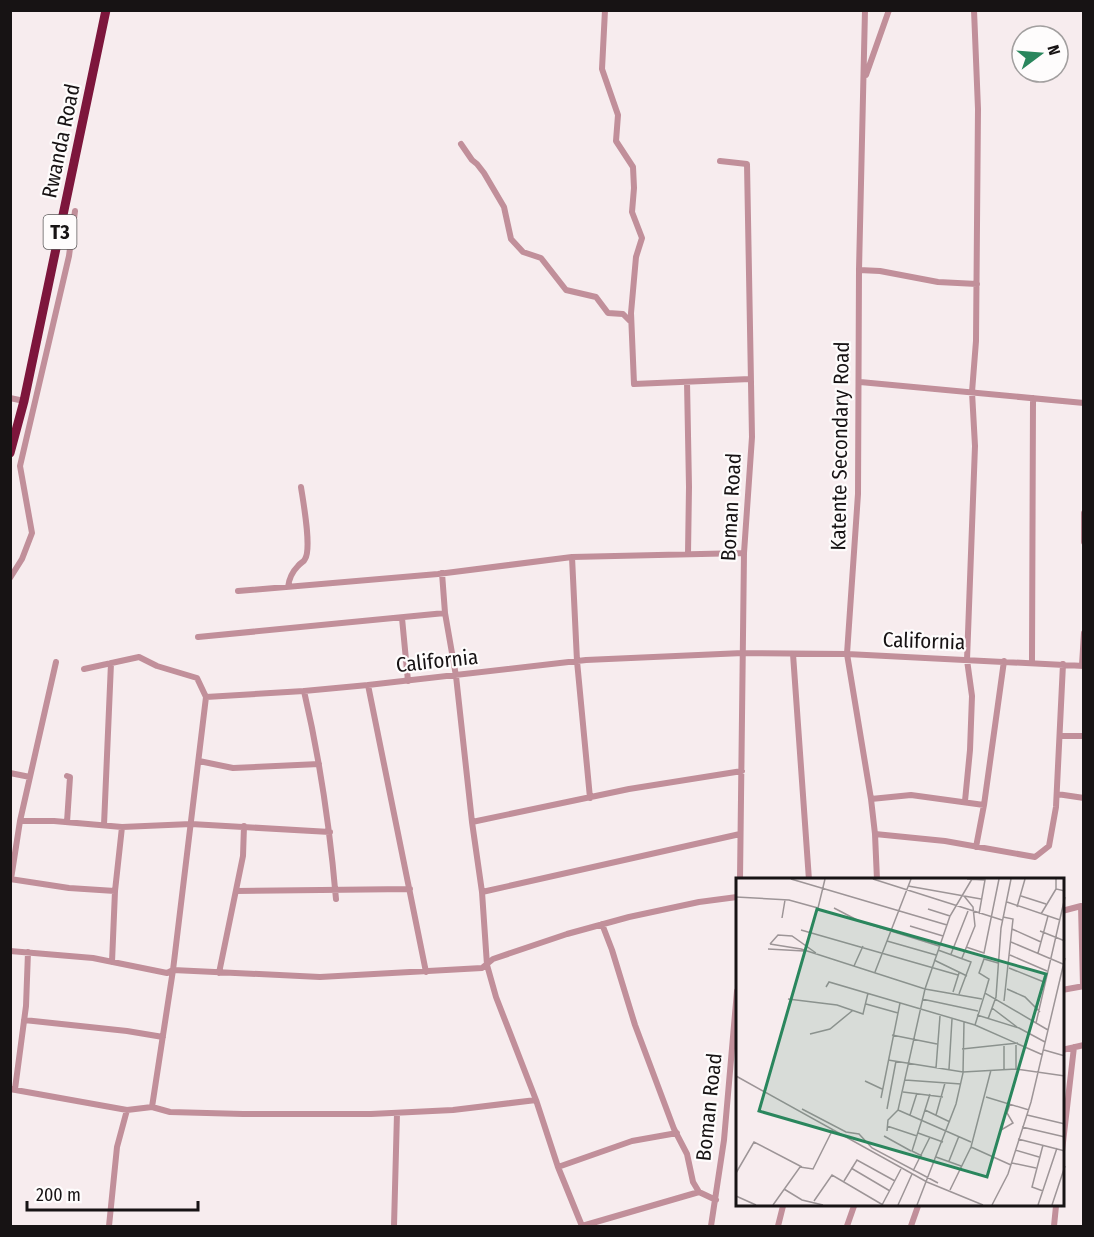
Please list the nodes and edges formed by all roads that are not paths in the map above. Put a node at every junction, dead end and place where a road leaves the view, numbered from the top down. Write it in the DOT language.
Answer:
graph roads {
  1 [pos="106,10"];
  2 [pos="605,10"];
  3 [pos="866,10"];
  4 [pos="889,10"];
  5 [pos="974,10"];
  6 [pos="864,81"];
  7 [pos="461,144"];
  8 [pos="720,161"];
  9 [pos="75,211"];
  10 [pos="859,270"];
  11 [pos="977,284"];
  12 [pos="631,322"];
  13 [pos="750,379"];
  14 [pos="687,382"];
  15 [pos="860,382"];
  16 [pos="972,392"];
  17 [pos="10,398"];
  18 [pos="1033,398"];
  19 [pos="24,401"];
  20 [pos="1083,403"];
  21 [pos="10,453"];
  22 [pos="301,487"];
  23 [pos="1083,513"];
  24 [pos="1083,542"];
  25 [pos="744,553"];
  26 [pos="688,554"];
  27 [pos="572,557"];
  28 [pos="442,573"];
  29 [pos="10,578"];
  30 [pos="288,587"];
  31 [pos="238,591"];
  32 [pos="445,614"];
  33 [pos="402,618"];
  34 [pos="1083,633"];
  35 [pos="198,637"];
  36 [pos="743,653"];
  37 [pos="793,654"];
  38 [pos="847,654"];
  39 [pos="967,660"];
  40 [pos="577,661"];
  41 [pos="1005,661"];
  42 [pos="56,662"];
  43 [pos="1032,662"];
  44 [pos="111,663"];
  45 [pos="1063,664"];
  46 [pos="1083,665"];
  47 [pos="84,669"];
  48 [pos="456,676"];
  49 [pos="408,681"];
  50 [pos="368,685"];
  51 [pos="304,691"];
  52 [pos="206,697"];
  53 [pos="1061,736"];
  54 [pos="1083,736"];
  55 [pos="199,761"];
  56 [pos="319,764"];
  57 [pos="742,771"];
  58 [pos="10,773"];
  59 [pos="67,776"];
  60 [pos="30,777"];
  61 [pos="1057,794"];
  62 [pos="590,798"];
  63 [pos="1083,798"];
  64 [pos="871,799"];
  65 [pos="965,801"];
  66 [pos="984,805"];
  67 [pos="20,821"];
  68 [pos="67,822"];
  69 [pos="472,822"];
  70 [pos="191,824"];
  71 [pos="104,825"];
  72 [pos="244,826"];
  73 [pos="122,827"];
  74 [pos="330,832"];
  75 [pos="740,834"];
  76 [pos="875,834"];
  77 [pos="976,847"];
  78 [pos="740,878"];
  79 [pos="809,878"];
  80 [pos="877,878"];
  81 [pos="11,879"];
  82 [pos="335,889"];
  83 [pos="410,889"];
  84 [pos="115,891"];
  85 [pos="236,891"];
  86 [pos="482,892"];
  87 [pos="736,897"];
  88 [pos="336,899"];
  89 [pos="1064,910"];
  90 [pos="1082,916"];
  91 [pos="602,924"];
  92 [pos="10,951"];
  93 [pos="28,952"];
  94 [pos="112,962"];
  95 [pos="487,964"];
  96 [pos="173,970"];
  97 [pos="426,972"];
  98 [pos="219,973"];
  99 [pos="1083,986"];
  100 [pos="1064,990"];
  101 [pos="736,1002"];
  102 [pos="24,1020"];
  103 [pos="163,1037"];
  104 [pos="1083,1045"];
  105 [pos="1074,1047"];
  106 [pos="1064,1050"];
  107 [pos="13,1089"];
  108 [pos="536,1100"];
  109 [pos="152,1107"];
  110 [pos="127,1110"];
  111 [pos="397,1113"];
  112 [pos="677,1133"];
  113 [pos="1064,1134"];
  114 [pos="558,1167"];
  115 [pos="699,1192"];
  116 [pos="716,1200"];
  117 [pos="783,1207"];
  118 [pos="854,1207"];
  119 [pos="918,1207"];
  120 [pos="1056,1207"];
  121 [pos="582,1226"];
  122 [pos="109,1227"];
  123 [pos="394,1227"];
  124 [pos="711,1227"];
  125 [pos="778,1227"];
  126 [pos="848,1227"];
  127 [pos="911,1227"];
  128 [pos="1054,1227"];
  1 -- 19 [label="highway, Rwanda Road / T3"];
  2 -- 12 [label="street"];
  3 -- 6 [label="street, Katente Secondary Road"];
  4 -- 6 [label="street"];
  5 -- 11 [label="street"];
  6 -- 10 [label="street, Katente Secondary Road"];
  7 -- 12 [label="street"];
  8 -- 13 [label="street, Boman Road"];
  9 -- 29 [label="street"];
  10 -- 11 [label="street"];
  10 -- 15 [label="street, Katente Secondary Road"];
  11 -- 16 [label="street"];
  12 -- 14 [label="street"];
  13 -- 14 [label="street"];
  13 -- 25 [label="street, Boman Road"];
  14 -- 26 [label="street"];
  15 -- 16 [label="street"];
  15 -- 38 [label="street, Katente Secondary Road"];
  16 -- 18 [label="street"];
  16 -- 39 [label="street"];
  17 -- 19 [label="street"];
  18 -- 20 [label="street"];
  18 -- 43 [label="street"];
  19 -- 21 [label="highway, Rwanda Road / T3"];
  22 -- 30 [label="street"];
  23 -- 24 [label="street"];
  25 -- 26 [label="street"];
  25 -- 36 [label="street, Boman Road"];
  26 -- 27 [label="street"];
  27 -- 28 [label="street"];
  27 -- 40 [label="street"];
  28 -- 30 [label="street"];
  28 -- 32 [label="street"];
  30 -- 31 [label="street"];
  32 -- 33 [label="street"];
  32 -- 48 [label="street"];
  33 -- 35 [label="street"];
  33 -- 49 [label="street"];
  34 -- 46 [label="street"];
  36 -- 37 [label="street, California"];
  36 -- 40 [label="street, California"];
  36 -- 57 [label="street, Boman Road"];
  37 -- 38 [label="street, California"];
  37 -- 79 [label="street"];
  38 -- 39 [label="street, California"];
  38 -- 64 [label="street, Katente Secondary Road"];
  39 -- 41 [label="street, California"];
  39 -- 65 [label="street"];
  40 -- 48 [label="street, California"];
  40 -- 62 [label="street"];
  41 -- 43 [label="street, California"];
  41 -- 66 [label="street"];
  42 -- 60 [label="street"];
  43 -- 45 [label="street, California"];
  44 -- 47 [label="street"];
  44 -- 52 [label="street"];
  44 -- 71 [label="street"];
  45 -- 46 [label="street, California"];
  45 -- 53 [label="street"];
  48 -- 49 [label="street, California"];
  48 -- 69 [label="street"];
  49 -- 50 [label="street, California"];
  50 -- 51 [label="street, California"];
  50 -- 83 [label="street"];
  51 -- 52 [label="street, California"];
  51 -- 56 [label="street"];
  52 -- 55 [label="street"];
  53 -- 54 [label="street"];
  53 -- 61 [label="street"];
  55 -- 56 [label="street"];
  55 -- 70 [label="street"];
  56 -- 74 [label="street"];
  57 -- 62 [label="street"];
  57 -- 75 [label="street, Boman Road"];
  58 -- 60 [label="street"];
  59 -- 68 [label="street"];
  60 -- 67 [label="street"];
  61 -- 63 [label="street"];
  61 -- 77 [label="street"];
  62 -- 69 [label="street"];
  64 -- 65 [label="street"];
  64 -- 76 [label="street, Katente Secondary Road"];
  65 -- 66 [label="street"];
  66 -- 77 [label="street"];
  67 -- 68 [label="street"];
  67 -- 81 [label="street"];
  68 -- 71 [label="street"];
  69 -- 86 [label="street"];
  70 -- 72 [label="street"];
  70 -- 73 [label="street"];
  70 -- 96 [label="street"];
  71 -- 73 [label="street"];
  72 -- 74 [label="street"];
  72 -- 85 [label="street"];
  73 -- 84 [label="street"];
  74 -- 82 [label="street"];
  75 -- 78 [label="street, Boman Road"];
  75 -- 86 [label="street"];
  76 -- 77 [label="street"];
  76 -- 80 [label="street, Katente Secondary Road"];
  81 -- 84 [label="street"];
  82 -- 83 [label="street"];
  82 -- 85 [label="street"];
  82 -- 88 [label="street"];
  83 -- 97 [label="street"];
  84 -- 94 [label="street"];
  85 -- 98 [label="street"];
  86 -- 95 [label="street"];
  87 -- 91 [label="street"];
  89 -- 90 [label="street"];
  90 -- 99 [label="street"];
  91 -- 95 [label="street"];
  91 -- 112 [label="street"];
  92 -- 93 [label="street"];
  93 -- 94 [label="street"];
  93 -- 102 [label="street"];
  94 -- 96 [label="street"];
  95 -- 97 [label="street"];
  95 -- 108 [label="street"];
  96 -- 98 [label="street"];
  96 -- 103 [label="street"];
  97 -- 98 [label="street"];
  99 -- 100 [label="street"];
  101 -- 116 [label="street, Boman Road"];
  102 -- 103 [label="street"];
  102 -- 107 [label="street"];
  103 -- 109 [label="street"];
  104 -- 105 [label="street"];
  105 -- 106 [label="street"];
  105 -- 113 [label="street"];
  107 -- 110 [label="street"];
  108 -- 111 [label="street"];
  108 -- 114 [label="street"];
  109 -- 110 [label="street"];
  109 -- 111 [label="street"];
  110 -- 122 [label="street"];
  111 -- 123 [label="street"];
  112 -- 114 [label="street"];
  112 -- 115 [label="street"];
  114 -- 121 [label="street"];
  115 -- 116 [label="street"];
  115 -- 121 [label="street"];
  116 -- 124 [label="street, Boman Road"];
  117 -- 125 [label="street"];
  118 -- 126 [label="street"];
  119 -- 127 [label="street"];
  120 -- 128 [label="street"];
}
